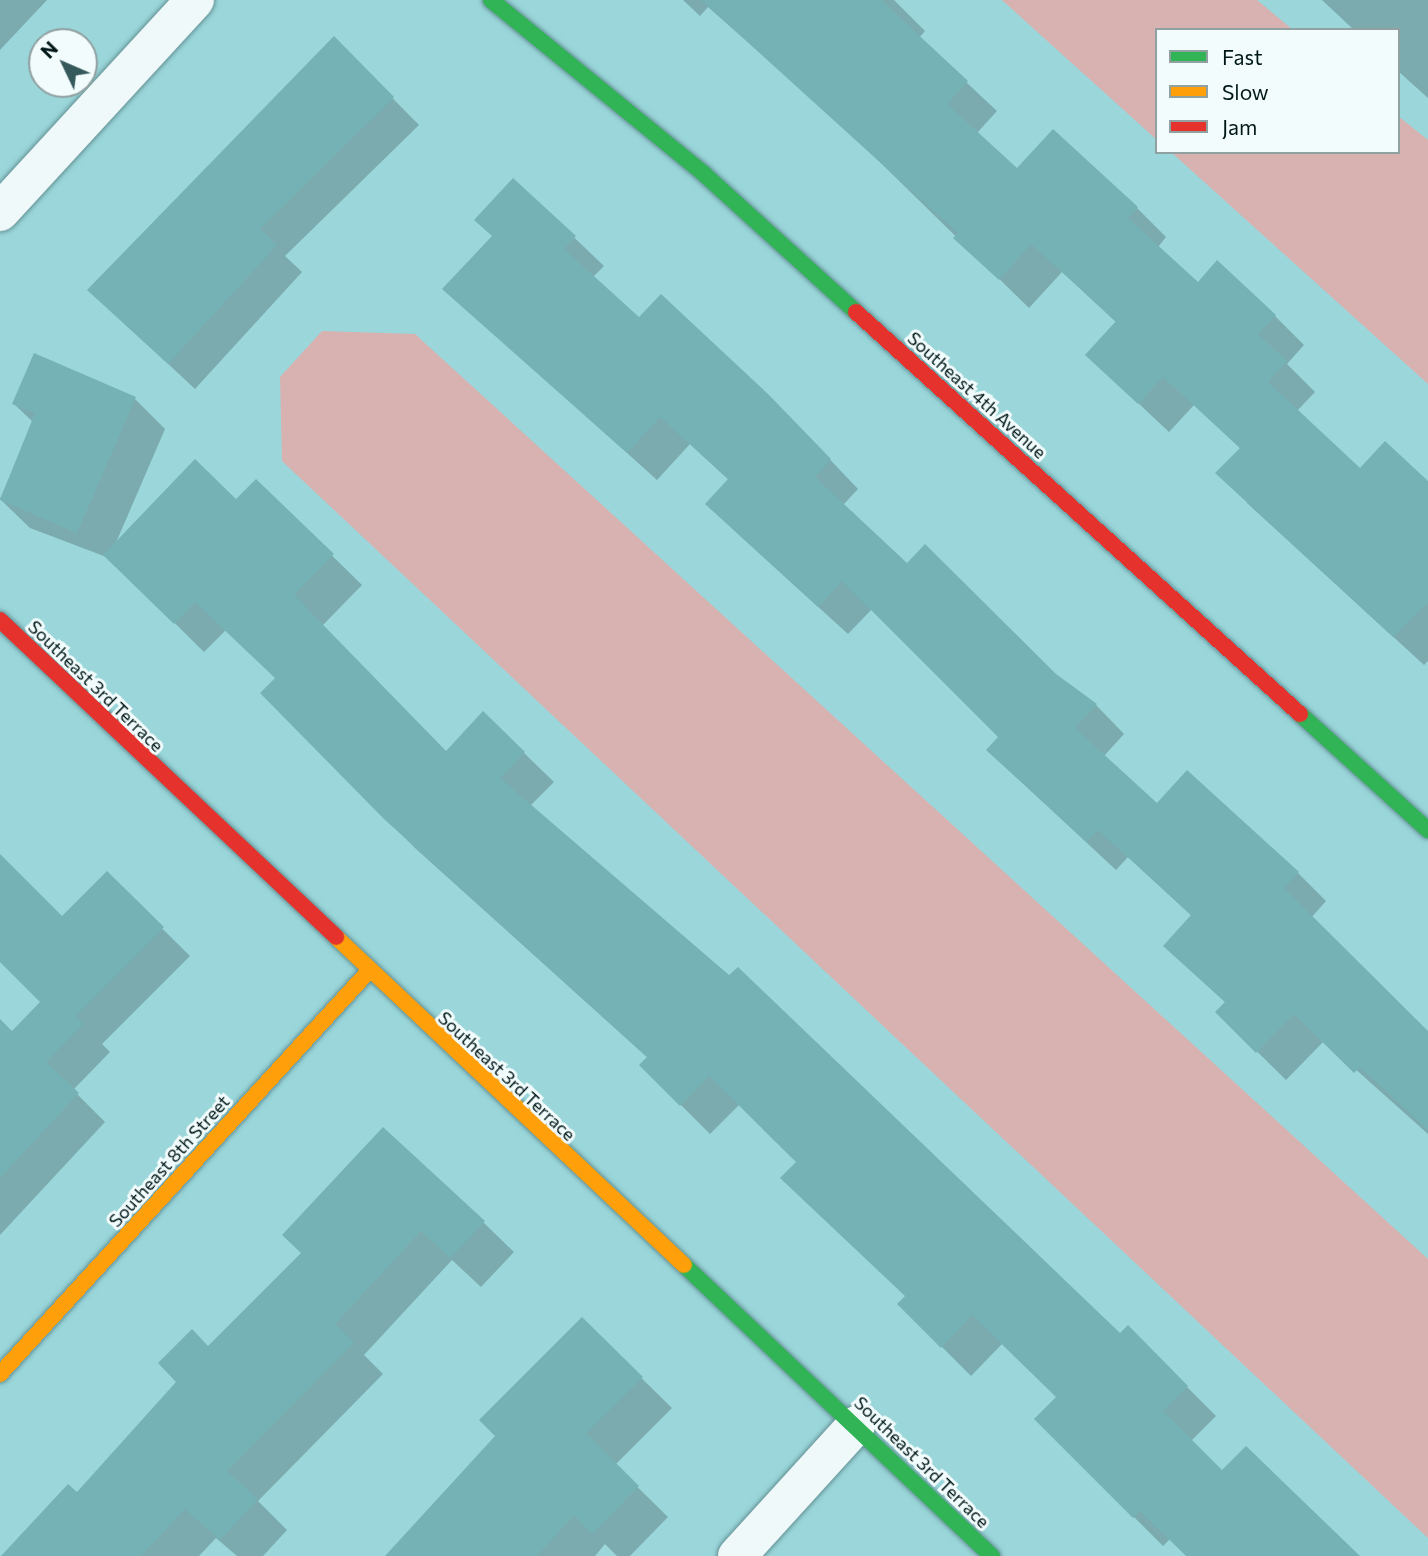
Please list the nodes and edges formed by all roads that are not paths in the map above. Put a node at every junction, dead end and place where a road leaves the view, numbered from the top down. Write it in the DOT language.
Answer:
graph roads {
  1 [pos="195,0"];
  2 [pos="491,0"];
  3 [pos="0,212"];
  4 [pos="0,620"];
  5 [pos="1428,830"];
  6 [pos="367,972"];
  7 [pos="0,1374"];
  8 [pos="856,1425"];
  9 [pos="737,1556"];
  10 [pos="992,1556"];
  1 -- 3 [label="street"];
  2 -- 5 [label="street, Southeast 4th Avenue"];
  4 -- 6 [label="street, Southeast 3rd Terrace"];
  6 -- 7 [label="street, Southeast 8th Street"];
  6 -- 8 [label="street, Southeast 3rd Terrace"];
  8 -- 9 [label="street"];
  8 -- 10 [label="street, Southeast 3rd Terrace"];
}
